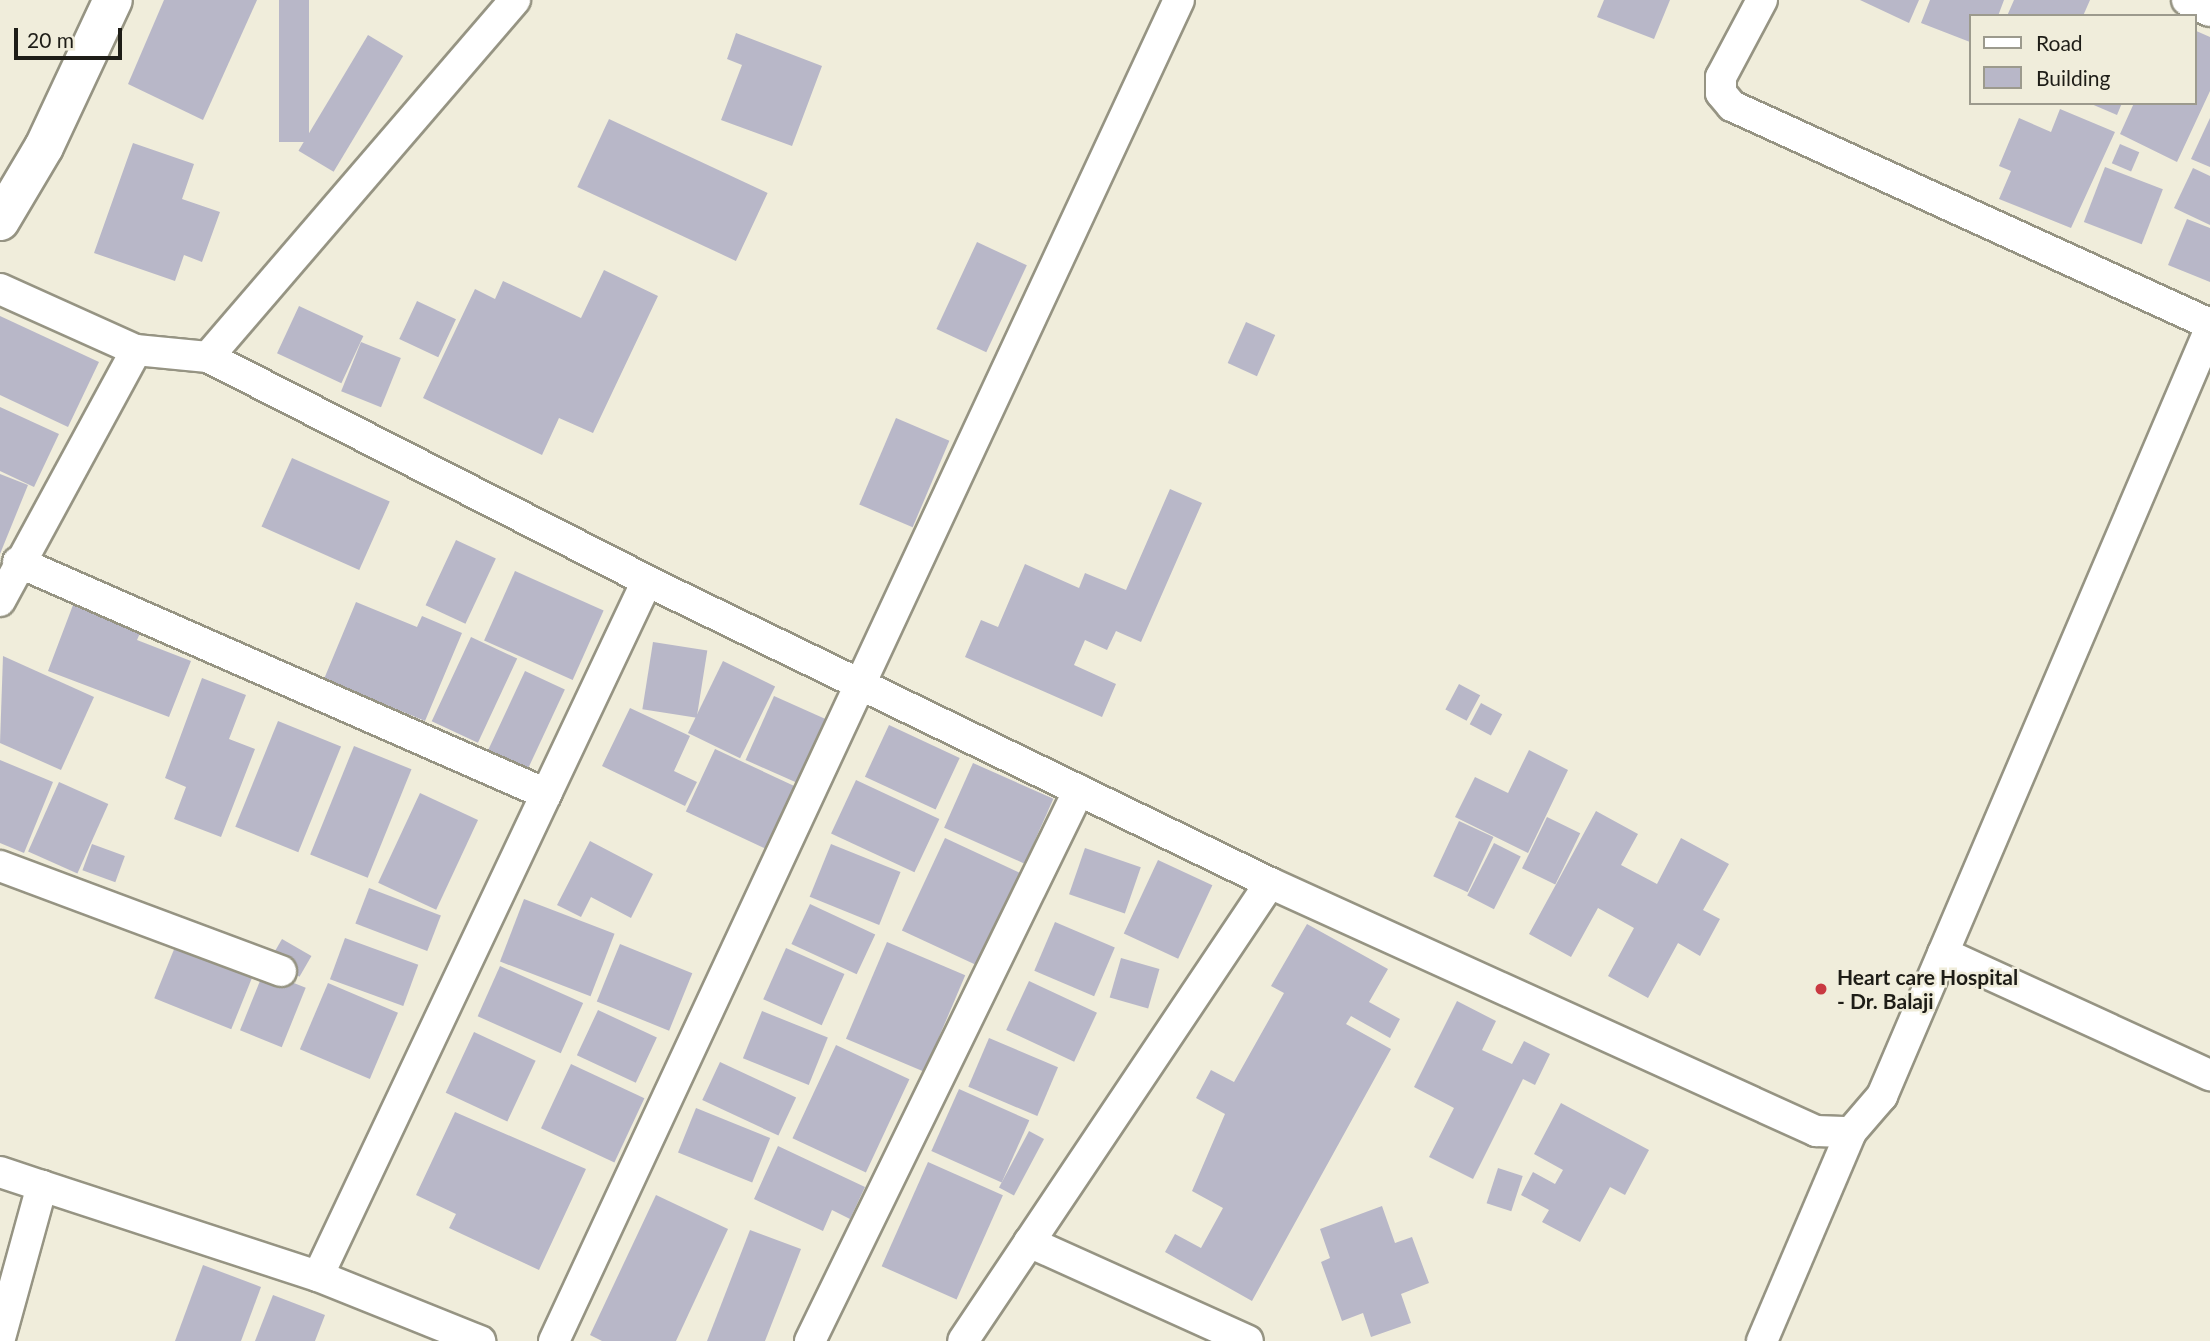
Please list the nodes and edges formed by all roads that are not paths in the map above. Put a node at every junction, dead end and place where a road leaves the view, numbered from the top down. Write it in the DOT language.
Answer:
graph roads {
  1 [pos="113,0"];
  2 [pos="515,0"];
  3 [pos="1179,0"];
  4 [pos="1762,0"];
  5 [pos="2187,0"];
  6 [pos="2210,11"];
  7 [pos="0,220"];
  8 [pos="0,289"];
  9 [pos="2210,324"];
  10 [pos="2210,329"];
  11 [pos="136,350"];
  12 [pos="208,357"];
  13 [pos="18,562"];
  14 [pos="647,581"];
  15 [pos="0,601"];
  16 [pos="859,684"];
  17 [pos="1079,790"];
  18 [pos="546,794"];
  19 [pos="0,866"];
  20 [pos="1270,883"];
  21 [pos="1943,953"];
  22 [pos="281,971"];
  23 [pos="2210,1075"];
  24 [pos="1851,1132"];
  25 [pos="0,1172"];
  26 [pos="42,1186"];
  27 [pos="1029,1242"];
  28 [pos="318,1276"];
  29 [pos="0,1338"];
  30 [pos="480,1341"];
  31 [pos="554,1341"];
  32 [pos="810,1341"];
  33 [pos="963,1341"];
  34 [pos="1248,1341"];
  35 [pos="1762,1341"];
  1 -- 7 [label="street"];
  2 -- 12 [label="street"];
  3 -- 16 [label="street"];
  4 -- 9 [label="street"];
  5 -- 6 [label="street"];
  8 -- 11 [label="street"];
  10 -- 21 [label="street"];
  11 -- 12 [label="street"];
  11 -- 13 [label="street"];
  12 -- 14 [label="street"];
  13 -- 15 [label="street"];
  13 -- 18 [label="street"];
  14 -- 16 [label="street"];
  14 -- 18 [label="street"];
  16 -- 17 [label="street"];
  16 -- 31 [label="street"];
  17 -- 20 [label="street"];
  17 -- 32 [label="street"];
  18 -- 28 [label="street"];
  19 -- 22 [label="street"];
  20 -- 24 [label="street"];
  20 -- 27 [label="street"];
  21 -- 23 [label="street"];
  21 -- 24 [label="street"];
  24 -- 35 [label="street"];
  25 -- 26 [label="street"];
  26 -- 28 [label="street"];
  26 -- 29 [label="street"];
  27 -- 33 [label="street"];
  27 -- 34 [label="street"];
  28 -- 30 [label="street"];
}
